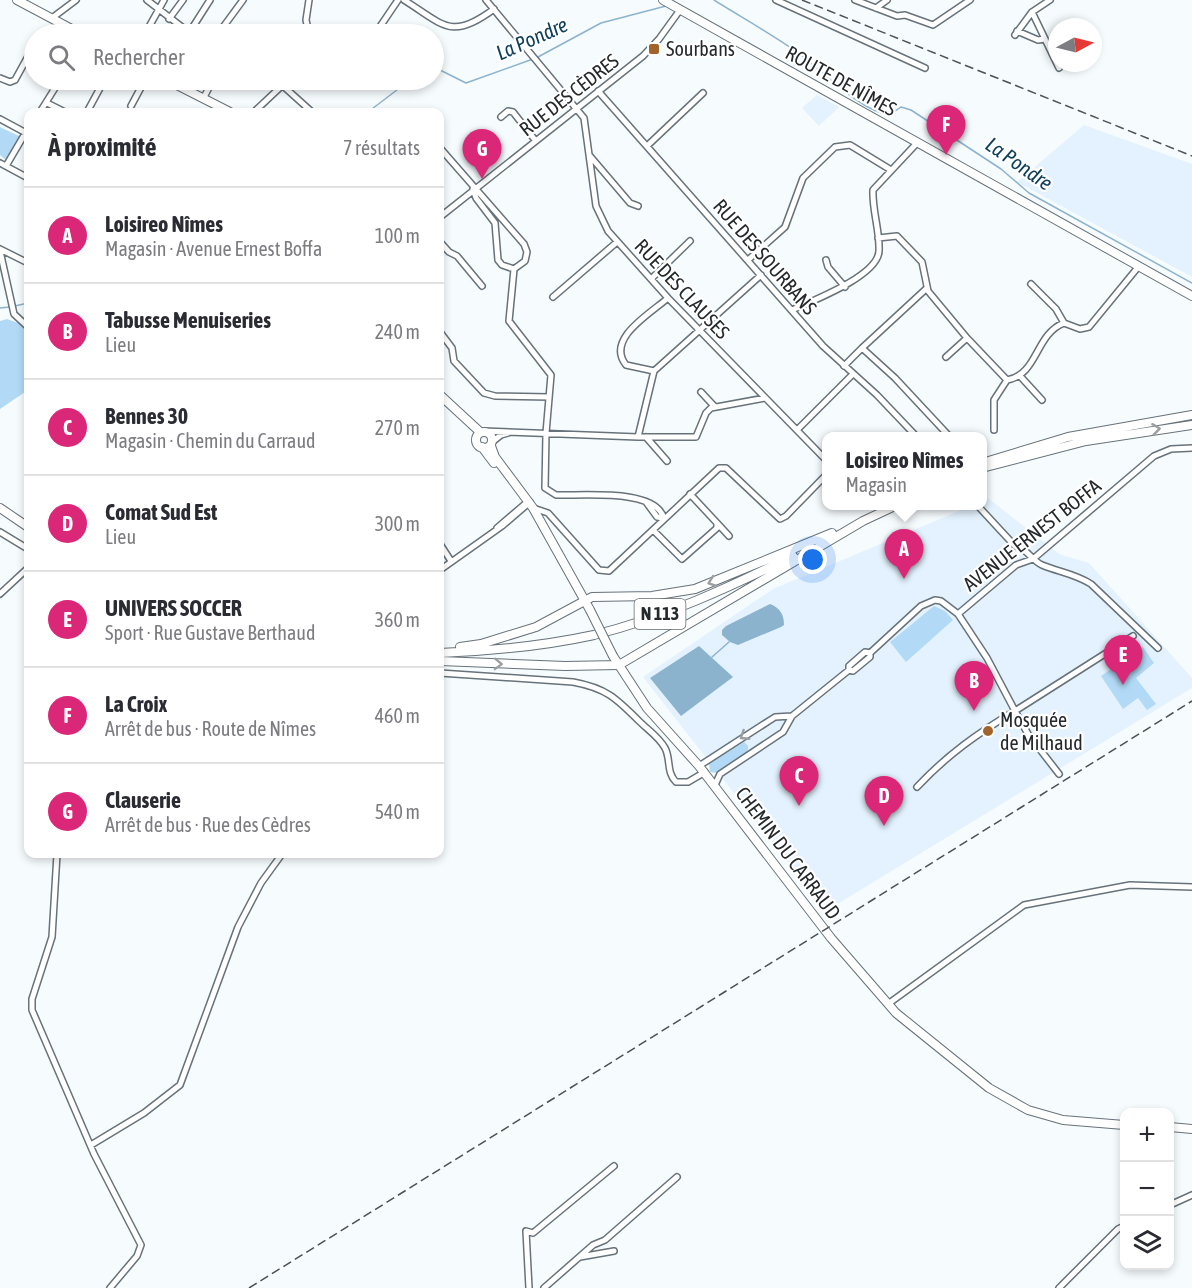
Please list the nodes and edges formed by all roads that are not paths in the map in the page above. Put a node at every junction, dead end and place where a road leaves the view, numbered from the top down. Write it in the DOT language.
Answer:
graph roads {
  1 [pos="17,0"];
  2 [pos="76,0"];
  3 [pos="147,0"];
  4 [pos="164,0"];
  5 [pos="183,0"];
  6 [pos="210,0"];
  7 [pos="243,0"];
  8 [pos="309,0"];
  9 [pos="398,0"];
  10 [pos="404,0"];
  11 [pos="486,0"];
  12 [pos="663,0"];
  13 [pos="776,0"];
  14 [pos="855,0"];
  15 [pos="887,0"];
  16 [pos="970,0"];
  17 [pos="1050,0"];
  18 [pos="876,8"];
  19 [pos="494,9"];
  20 [pos="680,10"];
  21 [pos="160,11"];
  22 [pos="1032,12"];
  23 [pos="52,18"];
  24 [pos="170,19"];
  25 [pos="63,24"];
  26 [pos="152,24"];
  27 [pos="177,24"];
  28 [pos="196,24"];
  29 [pos="225,24"];
  30 [pos="307,24"];
  31 [pos="382,24"];
  32 [pos="443,24"];
  33 [pos="444,24"];
  34 [pos="1045,39"];
  35 [pos="1048,45"];
  36 [pos="24,64"];
  37 [pos="925,68"];
  38 [pos="0,78"];
  39 [pos="54,90"];
  40 [pos="99,90"];
  41 [pos="140,90"];
  42 [pos="186,90"];
  43 [pos="208,90"];
  44 [pos="277,90"];
  45 [pos="288,90"];
  46 [pos="598,91"];
  47 [pos="704,93"];
  48 [pos="203,99"];
  49 [pos="47,103"];
  50 [pos="131,106"];
  51 [pos="576,107"];
  52 [pos="43,108"];
  53 [pos="57,108"];
  54 [pos="89,108"];
  55 [pos="214,108"];
  56 [pos="258,108"];
  57 [pos="308,108"];
  58 [pos="501,117"];
  59 [pos="0,119"];
  60 [pos="24,132"];
  61 [pos="24,136"];
  62 [pos="535,140"];
  63 [pos="917,143"];
  64 [pos="647,146"];
  65 [pos="444,153"];
  66 [pos="589,156"];
  67 [pos="0,163"];
  68 [pos="6,166"];
  69 [pos="891,170"];
  70 [pos="24,176"];
  71 [pos="473,189"];
  72 [pos="638,206"];
  73 [pos="444,214"];
  74 [pos="878,238"];
  75 [pos="690,241"];
  76 [pos="617,242"];
  77 [pos="444,246"];
  78 [pos="0,250"];
  79 [pos="24,260"];
  80 [pos="748,260"];
  81 [pos="826,260"];
  82 [pos="1139,266"];
  83 [pos="514,269"];
  84 [pos="761,275"];
  85 [pos="651,279"];
  86 [pos="1031,284"];
  87 [pos="482,286"];
  88 [pos="845,287"];
  89 [pos="927,288"];
  90 [pos="1192,296"];
  91 [pos="553,297"];
  92 [pos="668,298"];
  93 [pos="792,310"];
  94 [pos="24,323"];
  95 [pos="1064,323"];
  96 [pos="699,330"];
  97 [pos="444,337"];
  98 [pos="967,338"];
  99 [pos="862,348"];
  100 [pos="946,357"];
  101 [pos="844,366"];
  102 [pos="654,371"];
  103 [pos="853,374"];
  104 [pos="1020,376"];
  105 [pos="1007,380"];
  106 [pos="701,392"];
  107 [pos="549,397"];
  108 [pos="765,398"];
  109 [pos="444,400"];
  110 [pos="1042,400"];
  111 [pos="715,407"];
  112 [pos="453,410"];
  113 [pos="1192,415"];
  114 [pos="1192,425"];
  115 [pos="797,430"];
  116 [pos="994,430"];
  117 [pos="481,431"];
  118 [pos="516,432"];
  119 [pos="912,432"];
  120 [pos="945,432"];
  121 [pos="546,433"];
  122 [pos="638,437"];
  123 [pos="646,437"];
  124 [pos="479,444"];
  125 [pos="491,444"];
  126 [pos="1192,448"];
  127 [pos="822,456"];
  128 [pos="667,461"];
  129 [pos="987,461"];
  130 [pos="987,467"];
  131 [pos="822,480"];
  132 [pos="519,489"];
  133 [pos="690,494"];
  134 [pos="531,505"];
  135 [pos="0,508"];
  136 [pos="882,510"];
  137 [pos="884,510"];
  138 [pos="982,510"];
  139 [pos="879,512"];
  140 [pos="663,518"];
  141 [pos="863,521"];
  142 [pos="717,523"];
  143 [pos="24,524"];
  144 [pos="653,530"];
  145 [pos="0,532"];
  146 [pos="729,536"];
  147 [pos="24,547"];
  148 [pos="444,550"];
  149 [pos="1033,559"];
  150 [pos="451,561"];
  151 [pos="444,567"];
  152 [pos="24,572"];
  153 [pos="0,594"];
  154 [pos="584,599"];
  155 [pos="958,614"];
  156 [pos="1134,636"];
  157 [pos="444,648"];
  158 [pos="1158,648"];
  159 [pos="444,653"];
  160 [pos="444,661"];
  161 [pos="619,665"];
  162 [pos="444,673"];
  163 [pos="1015,711"];
  164 [pos="792,716"];
  165 [pos="702,769"];
  166 [pos="1059,774"];
  167 [pos="715,785"];
  168 [pos="917,787"];
  169 [pos="57,858"];
  170 [pos="279,858"];
  171 [pos="1192,887"];
  172 [pos="888,1004"];
  173 [pos="1120,1125"];
  174 [pos="1174,1127"];
  175 [pos="1192,1129"];
  176 [pos="91,1145"];
  177 [pos="614,1166"];
  178 [pos="677,1177"];
  179 [pos="1192,1195"];
  180 [pos="1174,1203"];
  181 [pos="1120,1227"];
  182 [pos="614,1251"];
  183 [pos="579,1257"];
  184 [pos="110,1288"];
  185 [pos="529,1288"];
  186 [pos="544,1288"];
  187 [pos="1059,1288"];
  1 -- 23 [label="street"];
  2 -- 23 [label="street"];
  3 -- 21 [label="street"];
  4 -- 21 [label="street"];
  5 -- 24 [label="street"];
  6 -- 28 [label="street"];
  7 -- 29 [label="street"];
  8 -- 30 [label="street"];
  9 -- 31 [label="street"];
  10 -- 32 [label="street"];
  11 -- 19 [label="street, RUE DES CLAUSES"];
  12 -- 20 [label="street, ROUTE DE NÎMES"];
  13 -- 37 [label="street"];
  14 -- 18 [label="street"];
  15 -- 18 [label="street"];
  16 -- 18 [label="street"];
  17 -- 22 [label="street"];
  19 -- 33 [label="street"];
  19 -- 51 [label="street, RUE DES CLAUSES"];
  20 -- 46 [label="street, RUE DES CÈDRES"];
  20 -- 63 [label="street, ROUTE DE NÎMES"];
  21 -- 24 [label="street"];
  21 -- 26 [label="street"];
  22 -- 34 [label="street"];
  22 -- 34 [label="street"];
  23 -- 25 [label="street"];
  24 -- 27 [label="street"];
  34 -- 35 [label="street"];
  36 -- 38 [label="street"];
  39 -- 49 [label="street"];
  40 -- 54 [label="street"];
  41 -- 50 [label="street"];
  42 -- 48 [label="street"];
  43 -- 48 [label="street"];
  44 -- 56 [label="street"];
  45 -- 57 [label="street"];
  46 -- 51 [label="street, RUE DES CÈDRES"];
  46 -- 64 [label="street, RUE DES SOURBANS"];
  47 -- 64 [label="street"];
  48 -- 55 [label="street"];
  49 -- 52 [label="street"];
  49 -- 53 [label="street"];
  51 -- 62 [label="street, RUE DES CÈDRES"];
  51 -- 66 [label="street, RUE DES CLAUSES"];
  58 -- 62 [label="street"];
  59 -- 60 [label="street"];
  61 -- 68 [label="street"];
  62 -- 71 [label="street, RUE DES CÈDRES"];
  63 -- 69 [label="street"];
  63 -- 82 [label="street, ROUTE DE NÎMES"];
  64 -- 80 [label="street, RUE DES SOURBANS"];
  65 -- 71 [label="street"];
  66 -- 72 [label="street"];
  66 -- 76 [label="street, RUE DES CLAUSES"];
  67 -- 68 [label="street"];
  68 -- 70 [label="street"];
  69 -- 74 [label="street"];
  69 -- 80 [label="street"];
  71 -- 73 [label="street, RUE DES CÈDRES"];
  71 -- 83 [label="street"];
  71 -- 83 [label="street"];
  74 -- 88 [label="street"];
  74 -- 89 [label="street"];
  75 -- 85 [label="street"];
  76 -- 85 [label="street, RUE DES CLAUSES"];
  76 -- 91 [label="street"];
  77 -- 87 [label="street"];
  78 -- 79 [label="street"];
  78 -- 94 [label="street"];
  80 -- 84 [label="street, RUE DES SOURBANS"];
  81 -- 88 [label="street"];
  82 -- 90 [label="street, ROUTE DE NÎMES"];
  82 -- 95 [label="street"];
  83 -- 107 [label="street"];
  84 -- 93 [label="street, RUE DES SOURBANS"];
  84 -- 96 [label="street"];
  85 -- 92 [label="street, RUE DES CLAUSES"];
  86 -- 95 [label="street"];
  88 -- 93 [label="street"];
  89 -- 98 [label="street"];
  89 -- 99 [label="street"];
  92 -- 96 [label="street, RUE DES CLAUSES"];
  92 -- 102 [label="street"];
  93 -- 101 [label="street, RUE DES SOURBANS"];
  95 -- 104 [label="street"];
  96 -- 102 [label="street"];
  96 -- 108 [label="street, RUE DES CLAUSES"];
  97 -- 107 [label="street"];
  98 -- 100 [label="street"];
  98 -- 105 [label="street"];
  99 -- 101 [label="street"];
  99 -- 120 [label="street"];
  101 -- 103 [label="street, RUE DES SOURBANS"];
  102 -- 122 [label="street"];
  103 -- 115 [label="street"];
  103 -- 119 [label="street, RUE DES SOURBANS"];
  104 -- 105 [label="street"];
  104 -- 110 [label="street"];
  105 -- 116 [label="street"];
  106 -- 111 [label="street"];
  107 -- 121 [label="street"];
  108 -- 111 [label="street"];
  108 -- 115 [label="street, RUE DES CLAUSES"];
  109 -- 112 [label="street, CHEMIN DU CARRAUD"];
  111 -- 123 [label="street"];
  112 -- 117 [label="street, CHEMIN DU CARRAUD"];
  112 -- 124 [label="street, CHEMIN DU CARRAUD"];
  113 -- 129 [label="main road"];
  130 -- 114 [label="main road, one-way"];
  115 -- 127 [label="street, RUE DES CLAUSES"];
  117 -- 118 [label="street"];
  117 -- 124 [label="street"];
  117 -- 125 [label="street, CHEMIN DU CARRAUD"];
  118 -- 121 [label="street"];
  118 -- 125 [label="street"];
  121 -- 122 [label="street"];
  121 -- 140 [label="street"];
  122 -- 123 [label="street"];
  123 -- 128 [label="street"];
  124 -- 125 [label="street"];
  124 -- 132 [label="street, CHEMIN DU CARRAUD"];
  125 -- 132 [label="street, CHEMIN DU CARRAUD"];
  126 -- 149 [label="street, AVENUE ERNEST BOFFA"];
  131 -- 133 [label="street"];
  132 -- 134 [label="street, CHEMIN DU CARRAUD"];
  133 -- 140 [label="street"];
  133 -- 142 [label="street"];
  134 -- 144 [label="street"];
  134 -- 150 [label="street"];
  134 -- 154 [label="street, CHEMIN DU CARRAUD"];
  135 -- 143 [label="main road"];
  136 -- 139 [label="main road, N 113"];
  137 -- 139 [label="main road, N 113"];
  138 -- 149 [label="street"];
  139 -- 141 [label="main road, N 113"];
  140 -- 144 [label="street"];
  141 -- 154 [label="main road, one-way"];
  141 -- 159 [label="main road, N 113"];
  141 -- 161 [label="main road"];
  142 -- 144 [label="street"];
  142 -- 146 [label="street"];
  145 -- 147 [label="street"];
  148 -- 150 [label="street"];
  149 -- 155 [label="street, AVENUE ERNEST BOFFA"];
  149 -- 158 [label="street"];
  150 -- 151 [label="street"];
  152 -- 153 [label="street"];
  154 -- 157 [label="main road"];
  154 -- 161 [label="street, CHEMIN DU CARRAUD, bridge"];
  155 -- 163 [label="street"];
  155 -- 164 [label="street, AVENUE ERNEST BOFFA"];
  156 -- 163 [label="street"];
  160 -- 161 [label="main road, one-way"];
  161 -- 165 [label="street, CHEMIN DU CARRAUD"];
  162 -- 165 [label="street"];
  163 -- 166 [label="street"];
  163 -- 168 [label="street"];
  164 -- 165 [label="street, one-way"];
  164 -- 167 [label="street"];
  165 -- 167 [label="street, CHEMIN DU CARRAUD"];
  167 -- 172 [label="street, CHEMIN DU CARRAUD"];
  169 -- 176 [label="street"];
  170 -- 176 [label="street"];
  171 -- 172 [label="street"];
  172 -- 173 [label="street, CHEMIN DU CARRAUD"];
  174 -- 175 [label="street"];
  176 -- 184 [label="street"];
  177 -- 185 [label="street"];
  178 -- 183 [label="street"];
  179 -- 180 [label="street"];
  181 -- 187 [label="street"];
  182 -- 183 [label="street"];
  183 -- 186 [label="street"];
}
